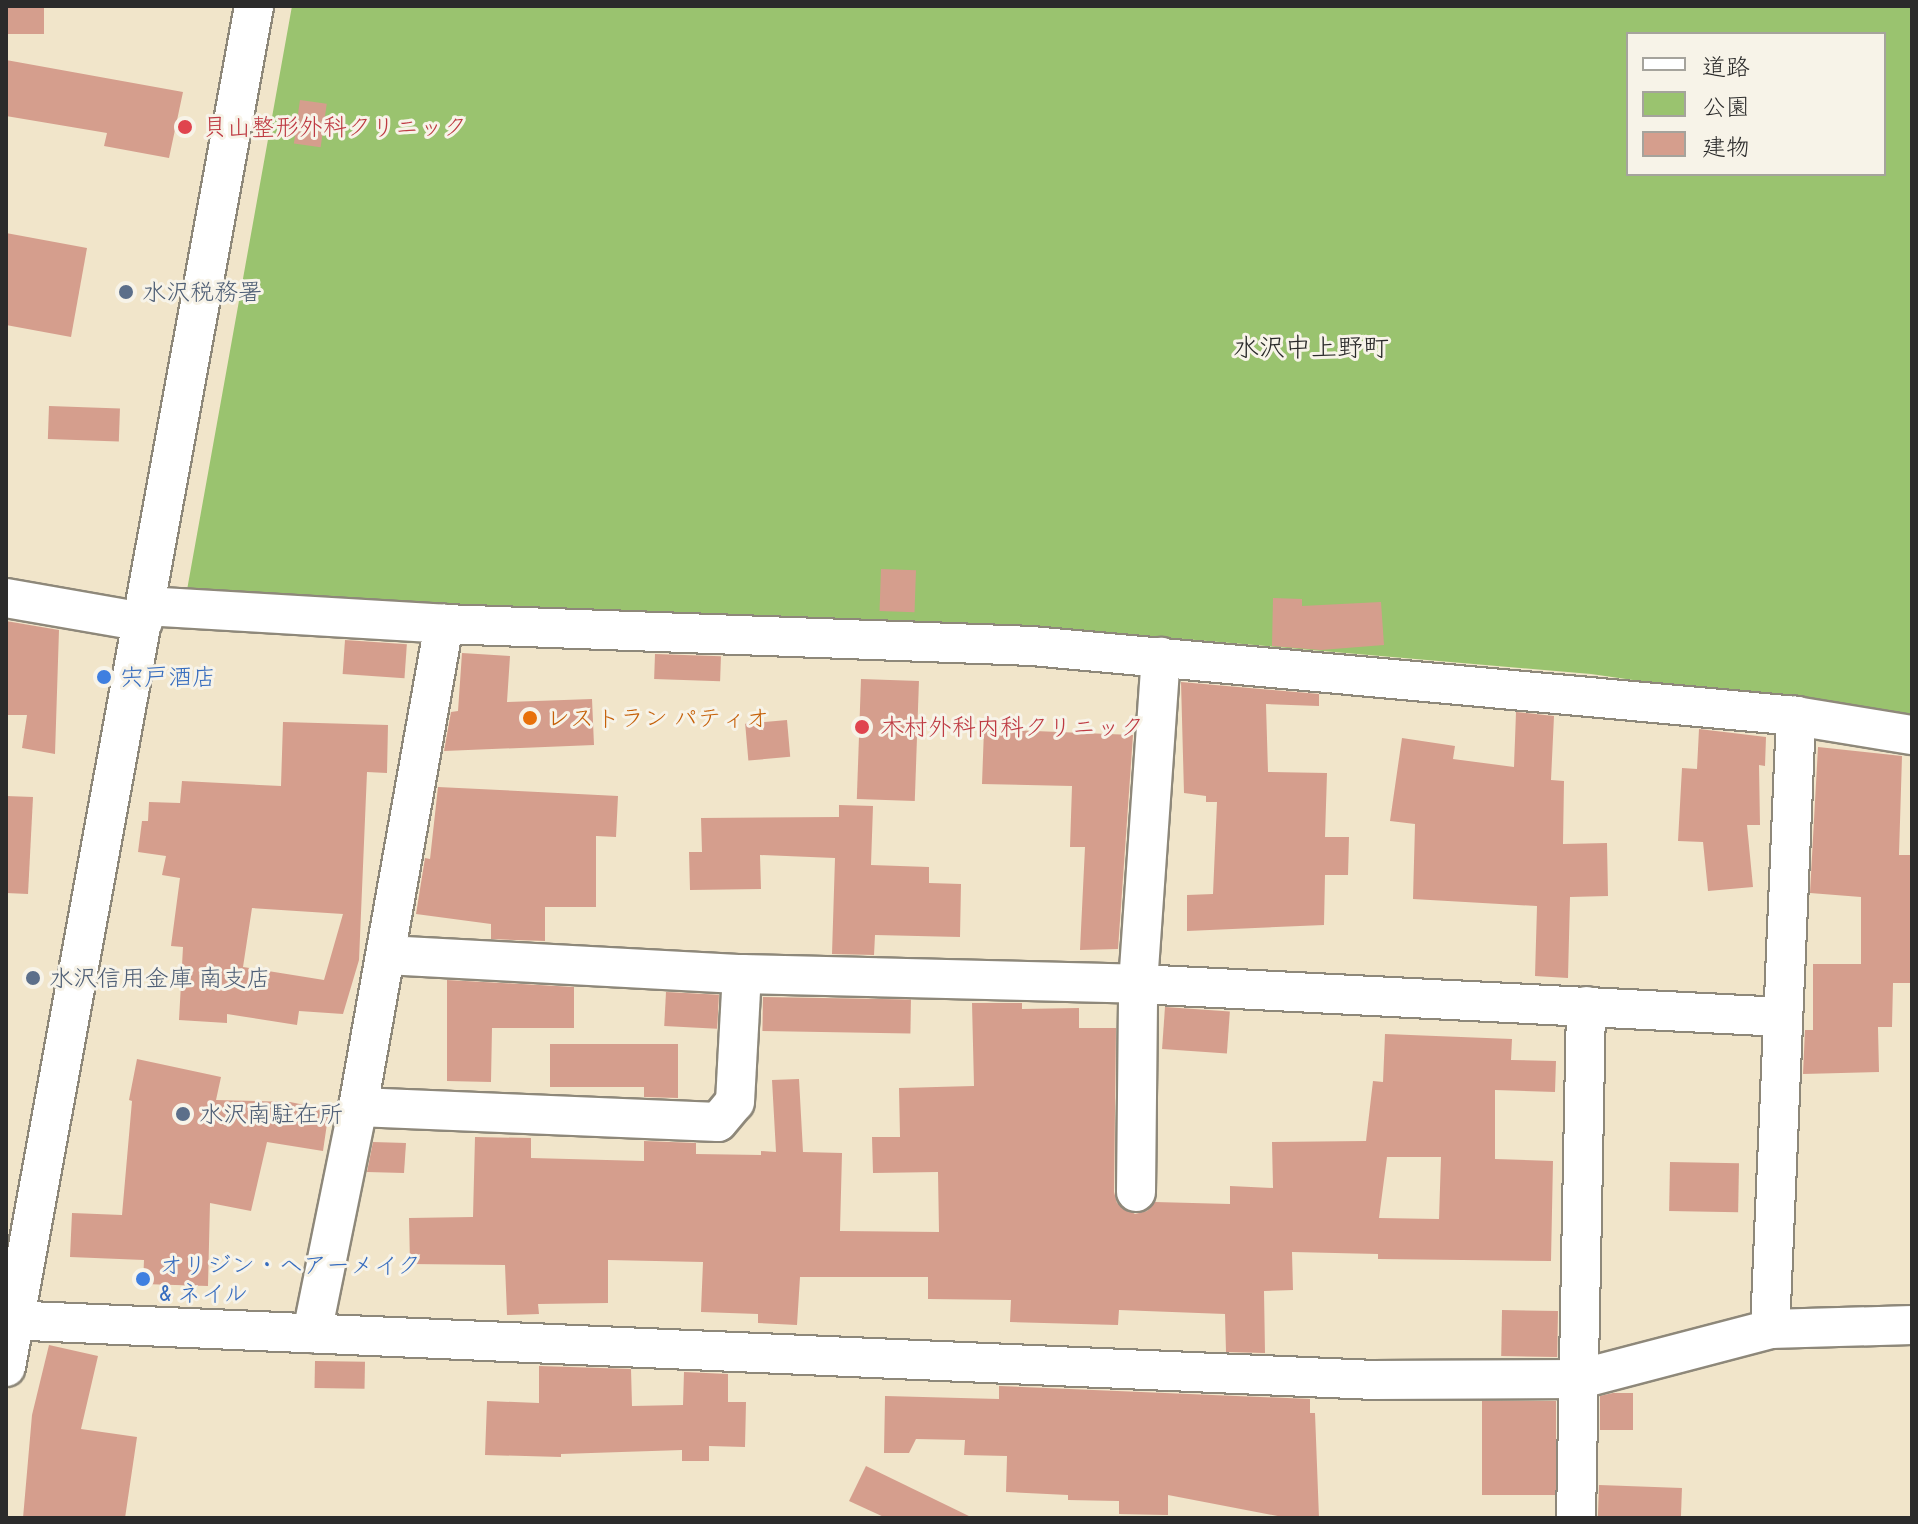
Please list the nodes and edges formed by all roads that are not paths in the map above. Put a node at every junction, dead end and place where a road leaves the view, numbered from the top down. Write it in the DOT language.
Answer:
graph roads {
  1 [pos="254,6"];
  2 [pos="6,598"];
  3 [pos="144,614"];
  4 [pos="444,624"];
  5 [pos="1161,657"];
  6 [pos="1796,716"];
  7 [pos="1912,735"];
  8 [pos="386,955"];
  9 [pos="742,974"];
  10 [pos="1138,984"];
  11 [pos="1586,1006"];
  12 [pos="1783,1017"];
  13 [pos="358,1107"];
  14 [pos="1136,1192"];
  15 [pos="10,1321"];
  16 [pos="1912,1325"];
  17 [pos="1770,1329"];
  18 [pos="312,1333"];
  19 [pos="6,1367"];
  20 [pos="1580,1379"];
  21 [pos="1576,1518"];
  1 -- 3 [label="street"];
  2 -- 3 [label="street"];
  3 -- 4 [label="street"];
  3 -- 15 [label="street"];
  4 -- 5 [label="street"];
  4 -- 8 [label="street"];
  5 -- 6 [label="street"];
  5 -- 10 [label="street"];
  6 -- 7 [label="street"];
  6 -- 12 [label="street"];
  8 -- 9 [label="street"];
  8 -- 13 [label="street"];
  9 -- 10 [label="street"];
  9 -- 13 [label="street"];
  10 -- 11 [label="street"];
  10 -- 14 [label="street"];
  11 -- 12 [label="street"];
  11 -- 20 [label="street"];
  12 -- 17 [label="street"];
  13 -- 18 [label="street"];
  15 -- 18 [label="street"];
  15 -- 19 [label="street"];
  16 -- 17 [label="street"];
  17 -- 20 [label="street"];
  18 -- 20 [label="street"];
  20 -- 21 [label="street"];
}
